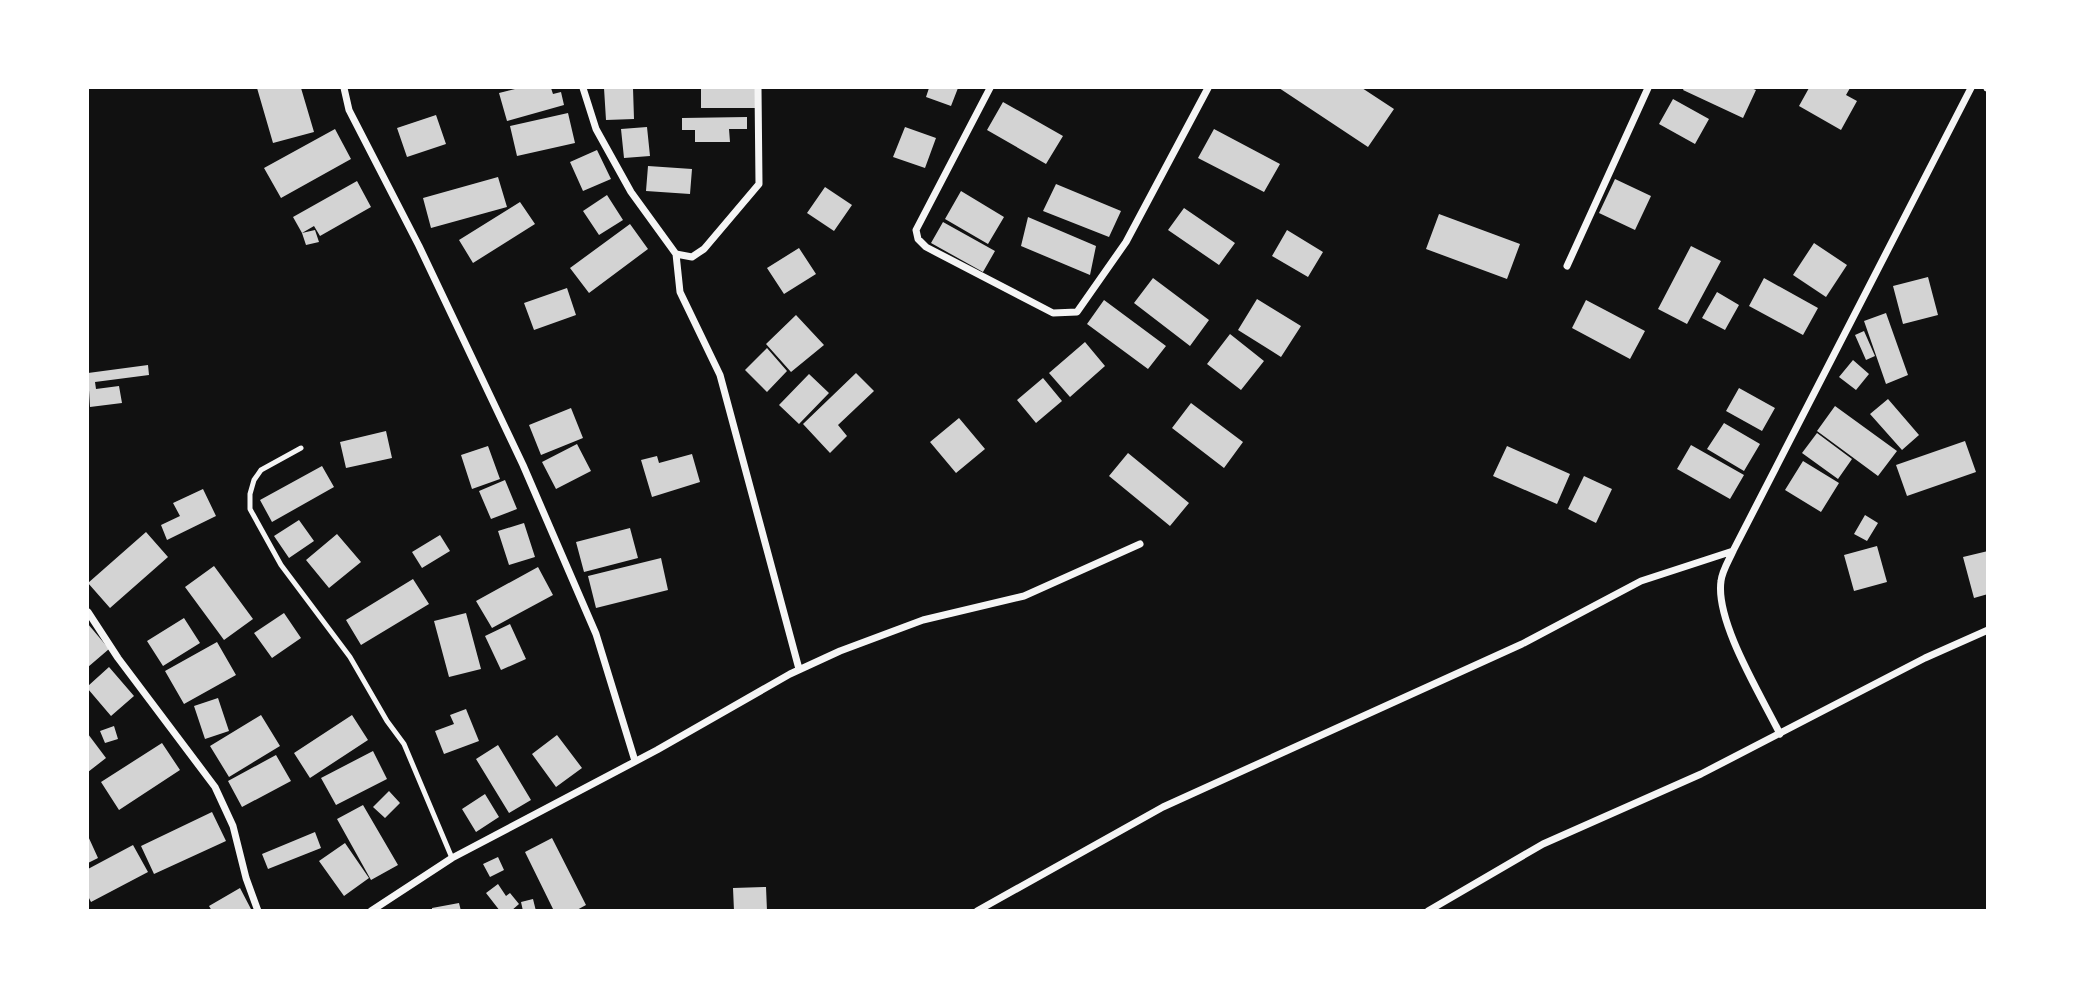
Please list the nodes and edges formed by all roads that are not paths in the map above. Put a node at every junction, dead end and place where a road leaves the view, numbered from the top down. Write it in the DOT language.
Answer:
graph roads {
  1 [pos="344,88"];
  2 [pos="583,88"];
  3 [pos="758,88"];
  4 [pos="990,88"];
  5 [pos="1208,88"];
  6 [pos="1648,88"];
  7 [pos="1971,88"];
  8 [pos="676,254"];
  9 [pos="1567,266"];
  10 [pos="301,448"];
  11 [pos="1140,544"];
  12 [pos="1733,551"];
  13 [pos="88,612"];
  14 [pos="1987,630"];
  15 [pos="799,669"];
  16 [pos="1780,734"];
  17 [pos="635,761"];
  18 [pos="452,858"];
  19 [pos="258,911"];
  20 [pos="371,911"];
  21 [pos="977,911"];
  22 [pos="1428,911"];
  1 -- 17 [label="street"];
  2 -- 8 [label="street"];
  3 -- 8 [label="street"];
  4 -- 5 [label="street"];
  6 -- 9 [label="street"];
  7 -- 12 [label="street"];
  8 -- 15 [label="street"];
  10 -- 18 [label="lane"];
  11 -- 15 [label="street"];
  12 -- 16 [label="street"];
  12 -- 21 [label="street"];
  13 -- 19 [label="street"];
  14 -- 16 [label="street"];
  15 -- 17 [label="street"];
  16 -- 22 [label="street"];
  17 -- 18 [label="street"];
  18 -- 20 [label="street"];
}
